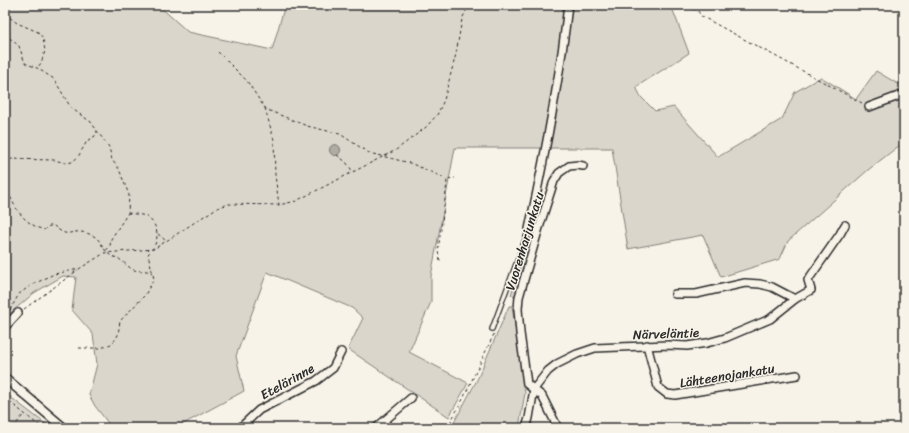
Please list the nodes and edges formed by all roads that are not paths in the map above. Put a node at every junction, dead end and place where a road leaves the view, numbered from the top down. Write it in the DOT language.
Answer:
graph roads {
  1 [pos="568,5"];
  2 [pos="904,94"];
  3 [pos="869,106"];
  4 [pos="583,166"];
  5 [pos="845,225"];
  6 [pos="529,229"];
  7 [pos="675,294"];
  8 [pos="795,299"];
  9 [pos="18,313"];
  10 [pos="6,326"];
  11 [pos="492,329"];
  12 [pos="647,345"];
  13 [pos="342,352"];
  14 [pos="798,376"];
  15 [pos="5,378"];
  16 [pos="534,389"];
  17 [pos="411,398"];
  18 [pos="64,428"];
  19 [pos="240,428"];
  20 [pos="376,428"];
  21 [pos="526,428"];
  22 [pos="558,428"];
  1 -- 6 [label="street"];
  2 -- 3 [label="street"];
  4 -- 16 [label="street, Vuorenharjunkatu"];
  5 -- 8 [label="street, Närveläntie"];
  6 -- 11 [label="lane"];
  7 -- 8 [label="street"];
  8 -- 12 [label="street, Närveläntie"];
  9 -- 10 [label="street"];
  12 -- 14 [label="street, Lähteenojankatu"];
  12 -- 16 [label="street, Närveläntie"];
  13 -- 19 [label="street, Etelärinne"];
  15 -- 18 [label="street"];
  16 -- 21 [label="street, Närveläntie"];
  16 -- 22 [label="street, Vuorenharjunkatu"];
  17 -- 20 [label="street"];
}
